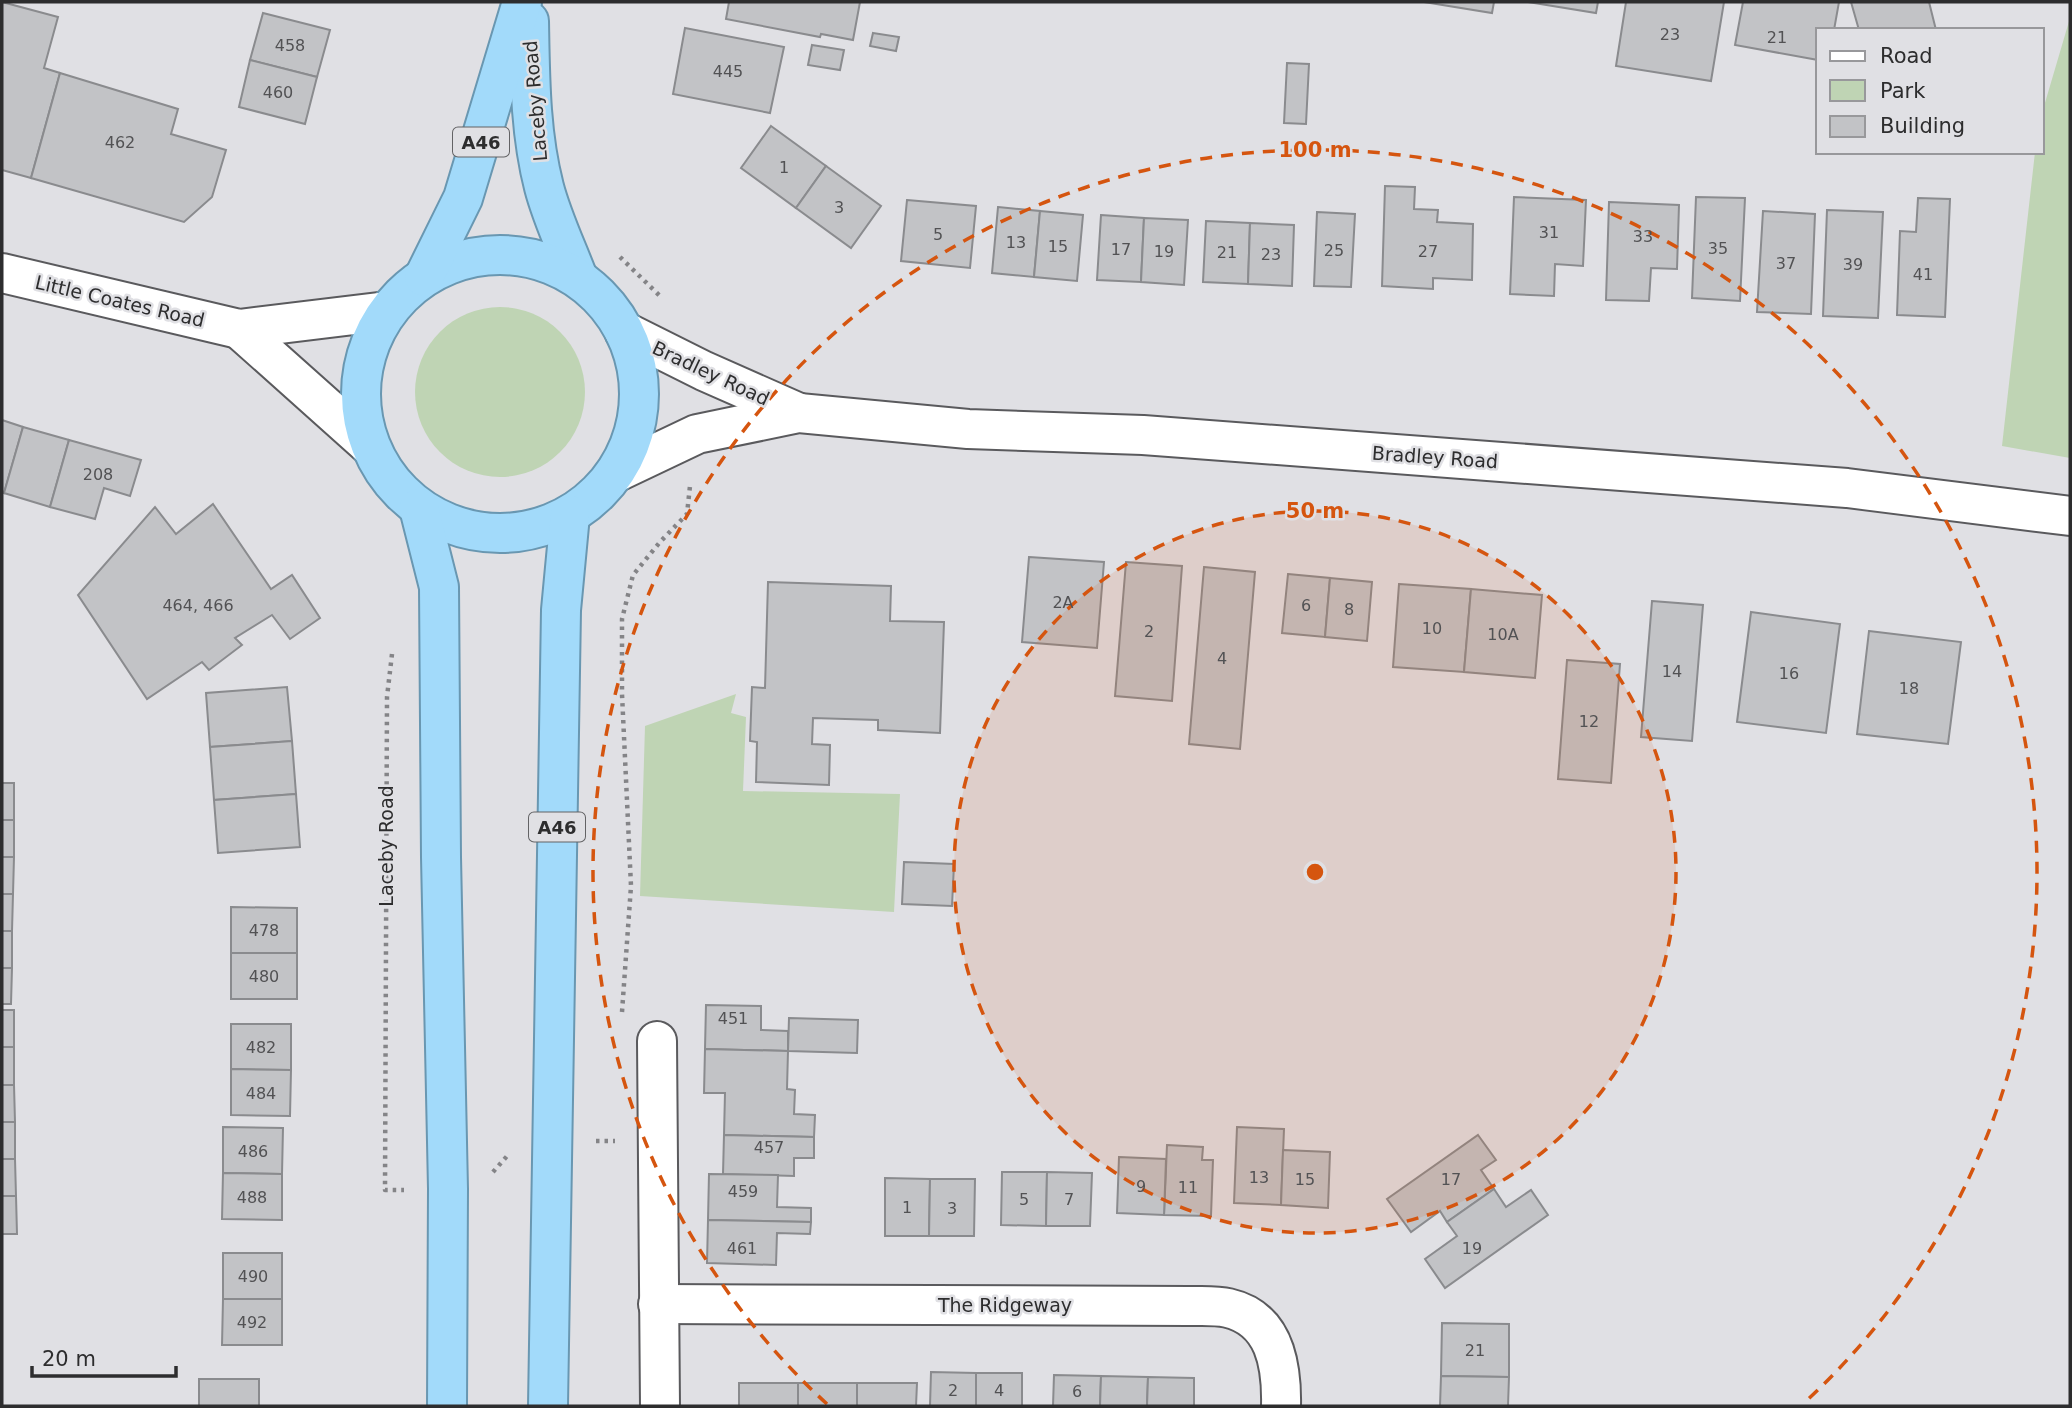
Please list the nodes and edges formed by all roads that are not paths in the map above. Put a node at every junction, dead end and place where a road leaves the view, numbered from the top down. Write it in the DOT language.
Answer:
graph roads {
  1 [pos="522,2"];
  2 [pos="528,2"];
  3 [pos="2,273"];
  4 [pos="424,277"];
  5 [pos="578,278"];
  6 [pos="387,311"];
  7 [pos="239,329"];
  8 [pos="624,331"];
  9 [pos="799,413"];
  10 [pos="370,446"];
  11 [pos="615,473"];
  12 [pos="419,508"];
  13 [pos="570,515"];
  14 [pos="2070,516"];
  15 [pos="657,1041"];
  16 [pos="658,1304"];
  17 [pos="447,1406"];
  18 [pos="548,1406"];
  19 [pos="660,1406"];
  20 [pos="1281,1406"];
  1 -- 4 [label="highway, Laceby Road / A46"];
  2 -- 5 [label="highway, Laceby Road / A46"];
  3 -- 7 [label="street, Little Coates Road"];
  4 -- 5 [label="highway, A46"];
  4 -- 6 [label="highway, A46"];
  5 -- 8 [label="highway, A46"];
  6 -- 7 [label="street, Little Coates Road"];
  6 -- 10 [label="highway, A46"];
  7 -- 10 [label="street, Little Coates Road"];
  8 -- 9 [label="street, Bradley Road"];
  8 -- 11 [label="highway, A46"];
  9 -- 11 [label="street, Bradley Road"];
  9 -- 14 [label="street, Bradley Road"];
  10 -- 12 [label="highway, A46"];
  11 -- 13 [label="highway, A46"];
  12 -- 13 [label="highway, A46"];
  12 -- 17 [label="highway"];
  13 -- 18 [label="highway, A46"];
  15 -- 16 [label="street"];
  16 -- 19 [label="street"];
  16 -- 20 [label="street, The Ridgeway"];
}
